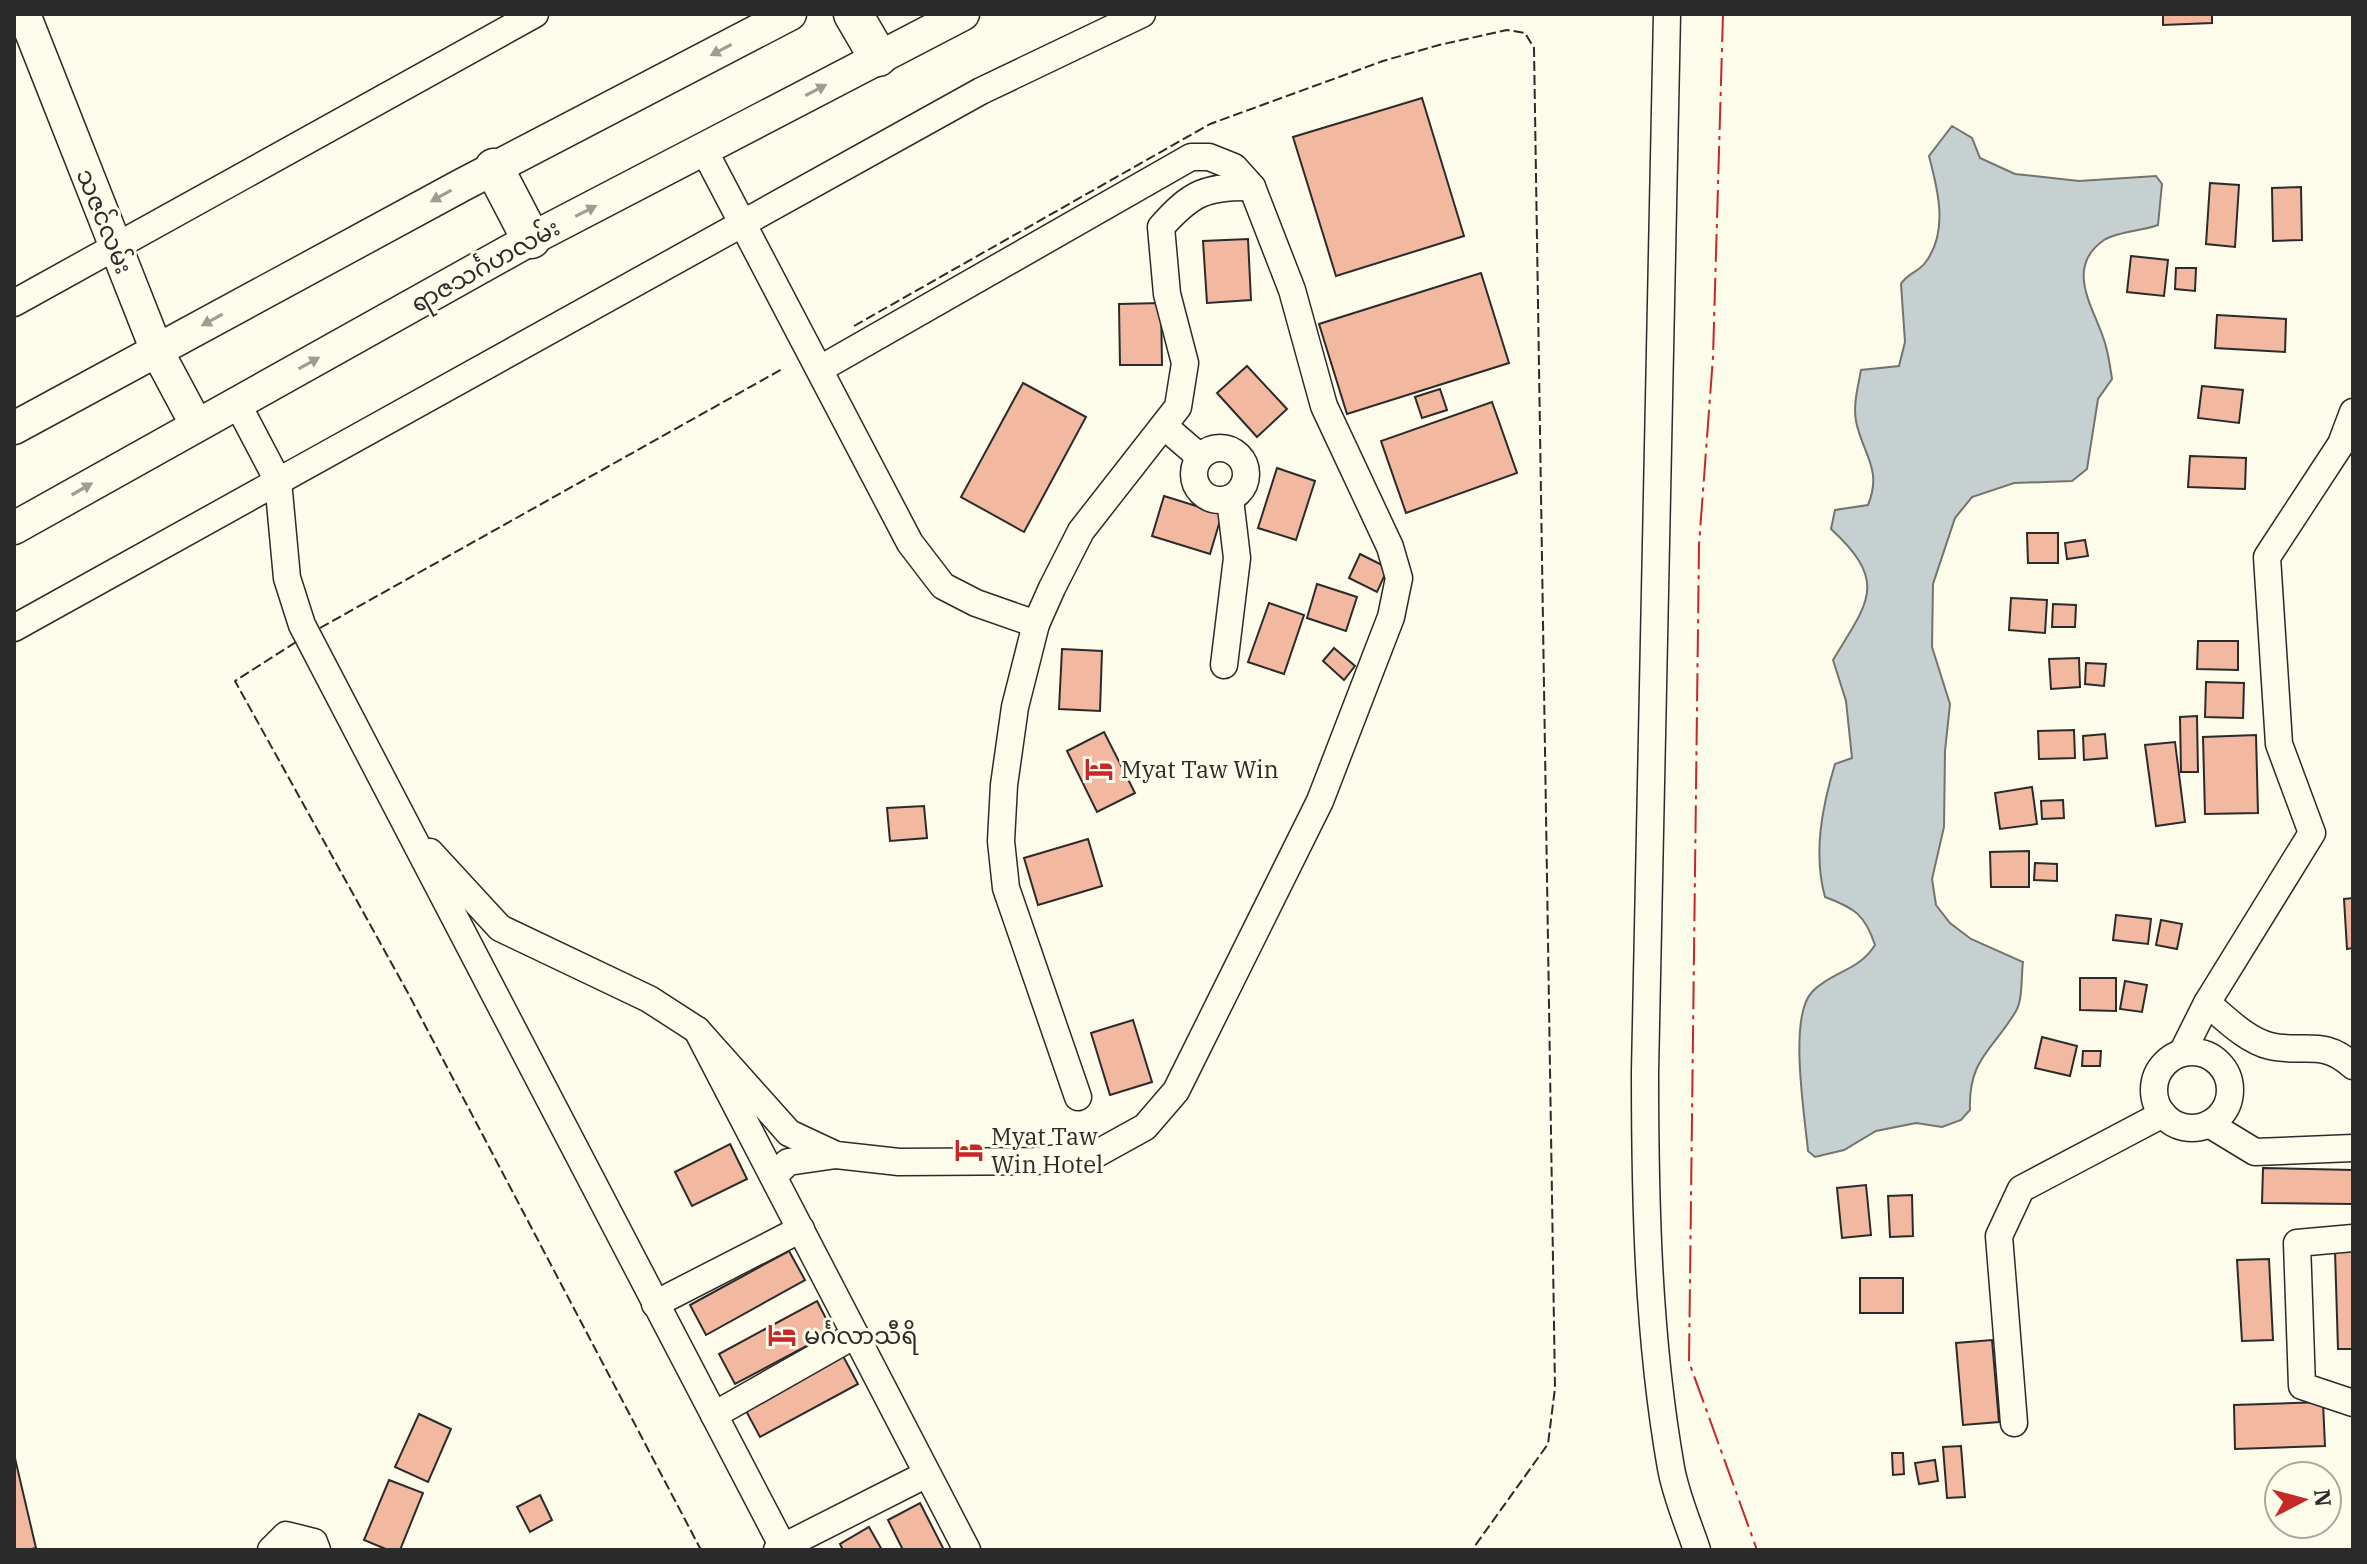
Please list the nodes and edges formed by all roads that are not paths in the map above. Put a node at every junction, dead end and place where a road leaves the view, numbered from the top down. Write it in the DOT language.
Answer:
graph roads {
  1 [pos="24,14"];
  2 [pos="535,14"];
  3 [pos="790,14"];
  4 [pos="853,14"];
  5 [pos="963,14"];
  6 [pos="1142,14"];
  7 [pos="1667,14"];
  8 [pos="878,57"];
  9 [pos="704,150"];
  10 [pos="494,168"];
  11 [pos="1252,187"];
  12 [pos="741,222"];
  13 [pos="531,239"];
  14 [pos="116,248"];
  15 [pos="14,303"];
  16 [pos="157,351"];
  17 [pos="820,369"];
  18 [pos="237,403"];
  19 [pos="2353,412"];
  20 [pos="196,424"];
  21 [pos="1164,426"];
  22 [pos="14,428"];
  23 [pos="1200,457"];
  24 [pos="278,481"];
  25 [pos="1230,499"];
  26 [pos="14,528"];
  27 [pos="1036,624"];
  28 [pos="14,628"];
  29 [pos="1224,665"];
  30 [pos="404,822"];
  31 [pos="2207,1003"];
  32 [pos="697,1030"];
  33 [pos="2182,1053"];
  34 [pos="2353,1066"];
  35 [pos="1078,1097"];
  36 [pos="2163,1114"];
  37 [pos="2209,1124"];
  38 [pos="2353,1148"];
  39 [pos="836,1155"];
  40 [pos="774,1176"];
  41 [pos="801,1229"];
  42 [pos="2353,1238"];
  43 [pos="655,1304"];
  44 [pos="855,1335"];
  45 [pos="2353,1403"];
  46 [pos="714,1415"];
  47 [pos="2014,1423"];
  48 [pos="927,1474"];
  49 [pos="780,1548"];
  50 [pos="271,1550"];
  51 [pos="317,1550"];
  52 [pos="967,1550"];
  53 [pos="1697,1550"];
  1 -- 14 [label="main road, သဇင်လမ်း"];
  2 -- 14 [label="street"];
  3 -- 10 [label="main road, one-way"];
  4 -- 8 [label="highway"];
  5 -- 8 [label="main road, ရာဇသင်္ဂဟလမ်း"];
  6 -- 12 [label="street"];
  7 -- 53 [label="street"];
  9 -- 8 [label="main road, ရာဇသင်္ဂဟလမ်း, one-way"];
  9 -- 12 [label="street"];
  13 -- 9 [label="main road, ရာဇသင်္ဂဟလမ်း, one-way"];
  10 -- 13 [label="highway"];
  10 -- 16 [label="main road, one-way"];
  11 -- 17 [label="street"];
  11 -- 21 [label="street"];
  11 -- 39 [label="street"];
  12 -- 17 [label="street"];
  12 -- 24 [label="street"];
  18 -- 13 [label="main road, ရာဇသင်္ဂဟလမ်း, one-way"];
  14 -- 15 [label="street"];
  14 -- 16 [label="main road, သဇင်လမ်း"];
  16 -- 20 [label="main road, သဇင်လမ်း"];
  16 -- 22 [label="main road"];
  17 -- 27 [label="street"];
  18 -- 20 [label="main road, ရာဇသင်္ဂဟလမ်း"];
  18 -- 24 [label="street"];
  19 -- 31 [label="street"];
  26 -- 20 [label="main road, ရာဇသင်္ဂဟလမ်း, one-way"];
  21 -- 23 [label="street"];
  21 -- 27 [label="street"];
  23 -- 25 [label="street"];
  23 -- 25 [label="street"];
  24 -- 28 [label="street"];
  24 -- 30 [label="street"];
  25 -- 29 [label="street"];
  27 -- 35 [label="street"];
  30 -- 32 [label="street"];
  30 -- 43 [label="street"];
  31 -- 33 [label="street"];
  31 -- 34 [label="street"];
  32 -- 39 [label="street"];
  32 -- 40 [label="street"];
  33 -- 36 [label="street"];
  33 -- 37 [label="street"];
  36 -- 37 [label="street"];
  36 -- 47 [label="street"];
  37 -- 38 [label="street"];
  39 -- 40 [label="street"];
  40 -- 41 [label="street"];
  41 -- 43 [label="street"];
  41 -- 44 [label="street"];
  42 -- 45 [label="street"];
  43 -- 46 [label="street"];
  44 -- 46 [label="street"];
  44 -- 48 [label="street"];
  46 -- 49 [label="street"];
  48 -- 49 [label="street"];
  48 -- 52 [label="street"];
  50 -- 51 [label="street"];
}
